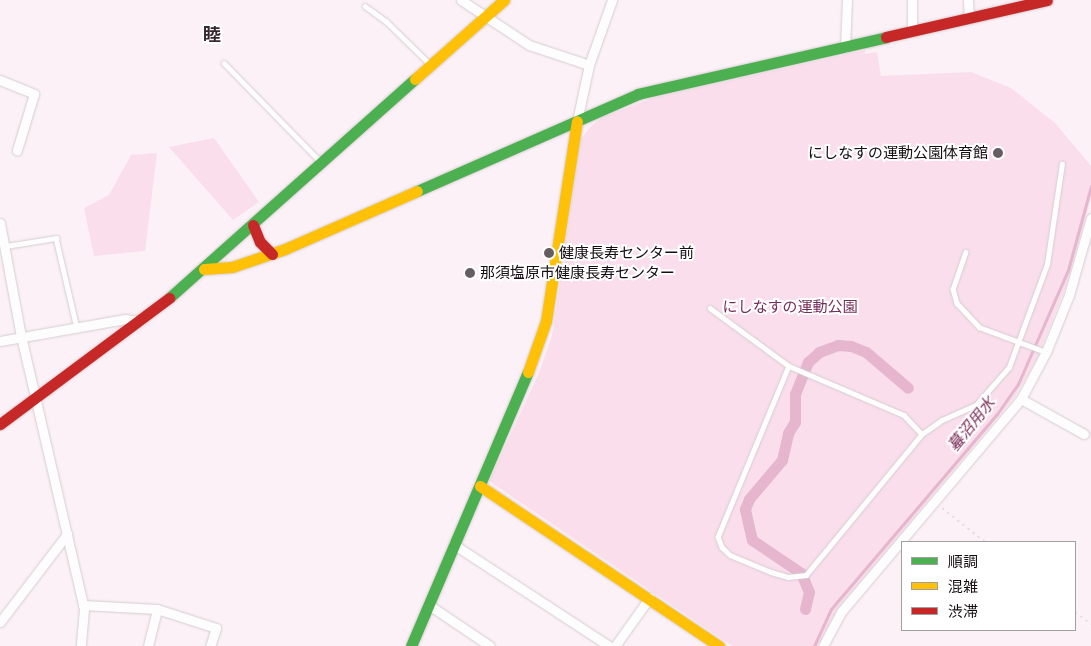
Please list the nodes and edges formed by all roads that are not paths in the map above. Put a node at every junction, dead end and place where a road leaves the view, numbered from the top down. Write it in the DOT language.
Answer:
graph roads {
  1 [pos="461,0"];
  2 [pos="504,0"];
  3 [pos="612,0"];
  4 [pos="848,0"];
  5 [pos="912,0"];
  6 [pos="968,0"];
  7 [pos="1047,0"];
  8 [pos="1016,4"];
  9 [pos="365,6"];
  10 [pos="485,17"];
  11 [pos="969,19"];
  12 [pos="912,32"];
  13 [pos="845,48"];
  14 [pos="224,63"];
  15 [pos="431,65"];
  16 [pos="589,65"];
  17 [pos="0,80"];
  18 [pos="577,121"];
  19 [pos="17,150"];
  20 [pos="322,163"];
  21 [pos="1062,164"];
  22 [pos="1091,218"];
  23 [pos="0,223"];
  24 [pos="253,225"];
  25 [pos="6,246"];
  26 [pos="966,252"];
  27 [pos="272,254"];
  28 [pos="204,269"];
  29 [pos="710,308"];
  30 [pos="140,322"];
  31 [pos="77,328"];
  32 [pos="21,336"];
  33 [pos="1018,340"];
  34 [pos="0,341"];
  35 [pos="1046,352"];
  36 [pos="789,366"];
  37 [pos="34,398"];
  38 [pos="1021,399"];
  39 [pos="0,424"];
  40 [pos="922,434"];
  41 [pos="1084,434"];
  42 [pos="480,486"];
  43 [pos="67,534"];
  44 [pos="901,541"];
  45 [pos="901,541"];
  46 [pos="453,544"];
  47 [pos="650,597"];
  48 [pos="428,605"];
  49 [pos="83,606"];
  50 [pos="157,609"];
  51 [pos="0,622"];
  52 [pos="81,646"];
  53 [pos="148,646"];
  54 [pos="210,646"];
  55 [pos="411,646"];
  56 [pos="490,646"];
  57 [pos="609,646"];
  58 [pos="615,646"];
  59 [pos="719,646"];
  60 [pos="823,646"];
  1 -- 10 [label="street"];
  2 -- 10 [label="street"];
  3 -- 16 [label="street"];
  4 -- 13 [label="street"];
  5 -- 12 [label="street"];
  6 -- 11 [label="street"];
  7 -- 8 [label="street"];
  8 -- 11 [label="street"];
  9 -- 15 [label="lane"];
  10 -- 15 [label="street"];
  10 -- 16 [label="street"];
  11 -- 12 [label="street"];
  12 -- 13 [label="street"];
  13 -- 18 [label="street"];
  14 -- 20 [label="lane"];
  15 -- 20 [label="street"];
  16 -- 18 [label="street"];
  17 -- 19 [label="street"];
  18 -- 27 [label="street"];
  18 -- 42 [label="street"];
  20 -- 24 [label="street"];
  21 -- 33 [label="lane"];
  22 -- 35 [label="street"];
  23 -- 25 [label="street"];
  24 -- 27 [label="street"];
  24 -- 28 [label="street"];
  25 -- 31 [label="lane"];
  25 -- 32 [label="street"];
  26 -- 33 [label="lane"];
  27 -- 28 [label="street"];
  28 -- 30 [label="street"];
  29 -- 36 [label="lane"];
  30 -- 31 [label="street"];
  30 -- 37 [label="street"];
  31 -- 32 [label="street"];
  32 -- 34 [label="street"];
  32 -- 37 [label="street"];
  33 -- 35 [label="lane"];
  33 -- 40 [label="lane"];
  35 -- 38 [label="street"];
  36 -- 40 [label="lane"];
  36 -- 40 [label="lane"];
  37 -- 39 [label="street"];
  37 -- 43 [label="street"];
  38 -- 41 [label="street"];
  38 -- 44 [label="street"];
  42 -- 46 [label="street"];
  42 -- 47 [label="street"];
  43 -- 49 [label="street"];
  43 -- 51 [label="street"];
  45 -- 60 [label="street"];
  46 -- 48 [label="street"];
  46 -- 57 [label="street"];
  47 -- 58 [label="street"];
  47 -- 59 [label="street"];
  48 -- 55 [label="street"];
  48 -- 56 [label="street"];
  49 -- 50 [label="street"];
  49 -- 52 [label="street"];
  50 -- 53 [label="street"];
  50 -- 54 [label="street"];
}
